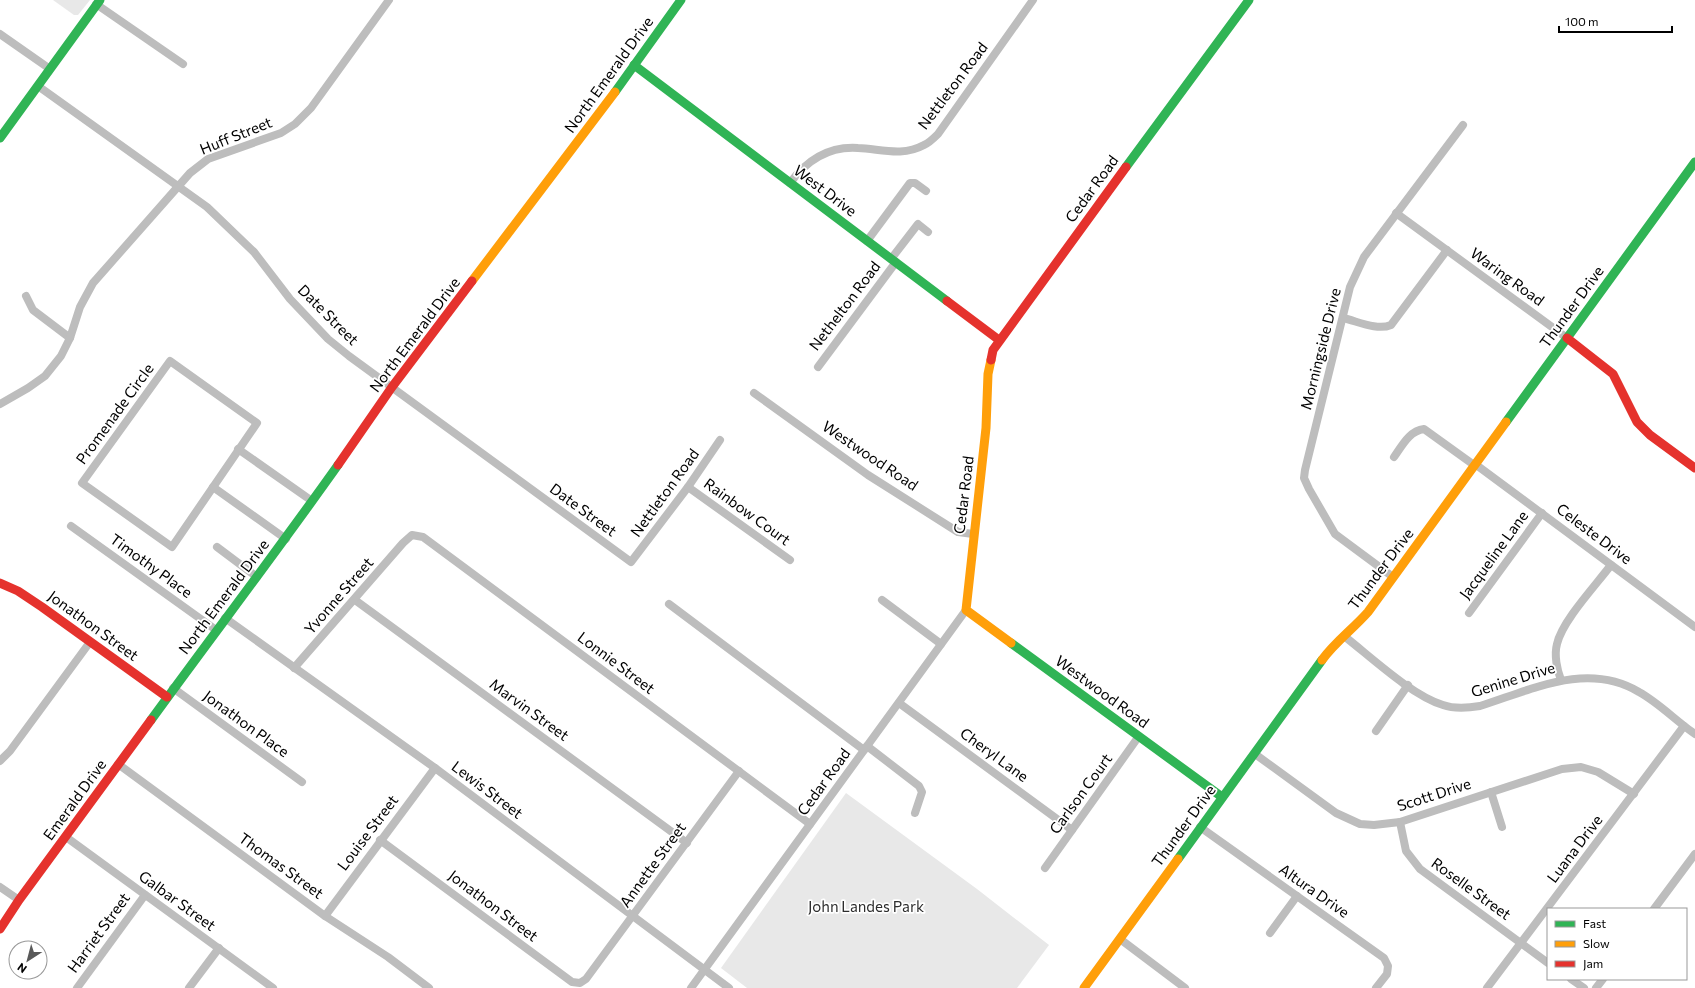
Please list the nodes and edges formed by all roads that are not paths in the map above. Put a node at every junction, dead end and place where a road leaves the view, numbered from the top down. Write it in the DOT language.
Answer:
graph roads {
  1 [pos="389,0"];
  2 [pos="681,0"];
  3 [pos="1034,0"];
  4 [pos="1249,0"];
  5 [pos="98,2"];
  6 [pos="0,34"];
  7 [pos="183,64"];
  8 [pos="634,65"];
  9 [pos="50,69"];
  10 [pos="38,86"];
  11 [pos="1463,125"];
  12 [pos="0,138"];
  13 [pos="1695,162"];
  14 [pos="790,183"];
  15 [pos="178,187"];
  16 [pos="926,191"];
  17 [pos="1396,213"];
  18 [pos="928,232"];
  19 [pos="867,241"];
  20 [pos="1447,250"];
  21 [pos="894,260"];
  22 [pos="26,296"];
  23 [pos="1343,318"];
  24 [pos="70,338"];
  25 [pos="1567,338"];
  26 [pos="999,340"];
  27 [pos="818,367"];
  28 [pos="392,387"];
  29 [pos="754,393"];
  30 [pos="0,404"];
  31 [pos="720,440"];
  32 [pos="238,449"];
  33 [pos="1394,457"];
  34 [pos="1475,464"];
  35 [pos="1695,468"];
  36 [pos="213,487"];
  37 [pos="688,487"];
  38 [pos="312,501"];
  39 [pos="1542,513"];
  40 [pos="71,526"];
  41 [pos="973,534"];
  42 [pos="286,539"];
  43 [pos="403,542"];
  44 [pos="217,547"];
  45 [pos="790,560"];
  46 [pos="631,562"];
  47 [pos="1611,565"];
  48 [pos="256,577"];
  49 [pos="1393,577"];
  50 [pos="0,583"];
  51 [pos="355,600"];
  52 [pos="882,600"];
  53 [pos="669,604"];
  54 [pos="966,610"];
  55 [pos="1469,613"];
  56 [pos="225,618"];
  57 [pos="1695,627"];
  58 [pos="216,630"];
  59 [pos="1344,636"];
  60 [pos="90,642"];
  61 [pos="941,644"];
  62 [pos="294,668"];
  63 [pos="1561,680"];
  64 [pos="1408,685"];
  65 [pos="173,688"];
  66 [pos="167,697"];
  67 [pos="899,703"];
  68 [pos="1684,726"];
  69 [pos="1376,731"];
  70 [pos="1695,734"];
  71 [pos="1139,736"];
  72 [pos="866,748"];
  73 [pos="1255,754"];
  74 [pos="0,761"];
  75 [pos="118,764"];
  76 [pos="435,768"];
  77 [pos="739,771"];
  78 [pos="302,782"];
  79 [pos="1491,792"];
  80 [pos="1634,794"];
  81 [pos="1222,797"];
  82 [pos="915,813"];
  83 [pos="1400,822"];
  84 [pos="810,824"];
  85 [pos="1200,827"];
  86 [pos="1502,827"];
  87 [pos="1072,830"];
  88 [pos="66,837"];
  89 [pos="380,840"];
  90 [pos="687,843"];
  91 [pos="1695,854"];
  92 [pos="1045,868"];
  93 [pos="0,887"];
  94 [pos="144,895"];
  95 [pos="1297,896"];
  96 [pos="19,900"];
  97 [pos="1548,908"];
  98 [pos="1655,908"];
  99 [pos="1547,909"];
  100 [pos="325,916"];
  101 [pos="633,916"];
  102 [pos="0,929"];
  103 [pos="1270,933"];
  104 [pos="1120,939"];
  105 [pos="1521,944"];
  106 [pos="219,948"];
  107 [pos="1547,962"];
  108 [pos="704,969"];
  109 [pos="589,975"];
  110 [pos="1572,980"];
  111 [pos="77,988"];
  112 [pos="189,988"];
  113 [pos="273,988"];
  114 [pos="430,988"];
  115 [pos="691,988"];
  116 [pos="729,988"];
  117 [pos="1084,988"];
  118 [pos="1185,988"];
  119 [pos="1376,988"];
  120 [pos="1488,988"];
  121 [pos="1584,988"];
  1 -- 15 [label="street, Huff Street"];
  2 -- 8 [label="street, North Emerald Drive"];
  3 -- 14 [label="street, Nettleton Road"];
  4 -- 26 [label="street, Cedar Road"];
  5 -- 7 [label="street"];
  5 -- 9 [label="street"];
  6 -- 9 [label="street"];
  8 -- 14 [label="street, West Drive"];
  8 -- 28 [label="street, North Emerald Drive"];
  9 -- 10 [label="street"];
  10 -- 12 [label="street"];
  10 -- 15 [label="street, Date Street"];
  11 -- 17 [label="street, Morningside Drive"];
  13 -- 25 [label="street, Thunder Drive"];
  14 -- 19 [label="street, West Drive"];
  15 -- 24 [label="street, Huff Street"];
  15 -- 28 [label="street, Date Street"];
  16 -- 19 [label="street"];
  17 -- 20 [label="street, Waring Road"];
  17 -- 23 [label="street, Morningside Drive"];
  18 -- 21 [label="street, Nethelton Road"];
  19 -- 21 [label="street, West Drive"];
  20 -- 23 [label="street"];
  20 -- 25 [label="street, Waring Road"];
  21 -- 26 [label="street, West Drive"];
  21 -- 27 [label="street, Nethelton Road"];
  22 -- 24 [label="street"];
  23 -- 49 [label="street, Morningside Drive"];
  24 -- 30 [label="street, Huff Street"];
  25 -- 34 [label="street, Thunder Drive"];
  25 -- 35 [label="street, Waring Road"];
  26 -- 41 [label="street, Cedar Road"];
  28 -- 38 [label="street, North Emerald Drive"];
  28 -- 46 [label="street, Date Street"];
  29 -- 41 [label="street, Westwood Road"];
  31 -- 37 [label="street, Nettleton Road"];
  32 -- 36 [label="street, Promenade Circle"];
  32 -- 36 [label="street, Promenade Circle"];
  32 -- 38 [label="street"];
  33 -- 34 [label="street, Celeste Drive"];
  34 -- 39 [label="street, Celeste Drive"];
  34 -- 49 [label="street, Thunder Drive"];
  36 -- 42 [label="street"];
  37 -- 45 [label="street, Rainbow Court"];
  37 -- 46 [label="street, Nettleton Road"];
  38 -- 42 [label="street, North Emerald Drive"];
  39 -- 47 [label="street, Celeste Drive"];
  39 -- 55 [label="street, Jacqueline Lane"];
  40 -- 58 [label="street, Timothy Place"];
  41 -- 54 [label="street, Cedar Road"];
  42 -- 48 [label="street, North Emerald Drive"];
  43 -- 51 [label="street, Yvonne Street"];
  43 -- 77 [label="street, Lonnie Street"];
  44 -- 48 [label="street"];
  47 -- 57 [label="street, Celeste Drive"];
  47 -- 63 [label="street"];
  48 -- 56 [label="street, North Emerald Drive"];
  49 -- 59 [label="street, Thunder Drive"];
  50 -- 60 [label="street, Jonathon Street"];
  51 -- 62 [label="street, Yvonne Street"];
  51 -- 90 [label="street, Marvin Street"];
  52 -- 61 [label="street"];
  53 -- 72 [label="street"];
  54 -- 61 [label="street, Cedar Road"];
  54 -- 71 [label="street, Westwood Road"];
  56 -- 58 [label="street, North Emerald Drive"];
  56 -- 62 [label="street, Lewis Street"];
  58 -- 65 [label="street, North Emerald Drive"];
  59 -- 64 [label="street, Genine Drive"];
  59 -- 73 [label="street, Thunder Drive"];
  60 -- 66 [label="street, Jonathon Street"];
  60 -- 74 [label="street"];
  61 -- 67 [label="street, Cedar Road"];
  62 -- 76 [label="street, Lewis Street"];
  63 -- 64 [label="street, Genine Drive"];
  63 -- 68 [label="street, Genine Drive"];
  64 -- 69 [label="street"];
  65 -- 66 [label="street, Emerald Drive"];
  65 -- 78 [label="street, Jonathon Place"];
  66 -- 75 [label="street, Emerald Drive"];
  67 -- 72 [label="street, Cedar Road"];
  67 -- 87 [label="street, Cheryl Lane"];
  68 -- 70 [label="street, Genine Drive"];
  68 -- 80 [label="street, Luana Drive"];
  71 -- 81 [label="street, Westwood Road"];
  71 -- 87 [label="street, Carlson Court"];
  72 -- 82 [label="street"];
  72 -- 84 [label="street, Cedar Road"];
  73 -- 81 [label="street, Thunder Drive"];
  73 -- 83 [label="street, Scott Drive"];
  75 -- 88 [label="street, Emerald Drive"];
  75 -- 100 [label="street, Thomas Street"];
  76 -- 89 [label="street, Louise Street"];
  76 -- 101 [label="street, Lewis Street"];
  77 -- 84 [label="street, Lonnie Street"];
  77 -- 90 [label="street, Annette Street"];
  79 -- 80 [label="street, Scott Drive"];
  79 -- 83 [label="street, Scott Drive"];
  79 -- 86 [label="street"];
  80 -- 97 [label="street, Luana Drive"];
  81 -- 85 [label="street, Thunder Drive"];
  83 -- 105 [label="street, Roselle Street"];
  84 -- 108 [label="street, Cedar Road"];
  85 -- 95 [label="street, Altura Drive"];
  85 -- 104 [label="street, Thunder Drive"];
  87 -- 92 [label="street, Carlson Court"];
  88 -- 94 [label="street, Galbar Street"];
  88 -- 96 [label="street, Emerald Drive"];
  89 -- 100 [label="street, Louise Street"];
  89 -- 109 [label="street, Jonathon Street"];
  90 -- 101 [label="street, Annette Street"];
  91 -- 98 [label="street"];
  93 -- 96 [label="street"];
  94 -- 106 [label="street, Galbar Street"];
  94 -- 111 [label="street, Harriet Street"];
  95 -- 103 [label="street"];
  95 -- 119 [label="street, Altura Drive"];
  96 -- 102 [label="street, Emerald Drive"];
  99 -- 105 [label="street, Luana Drive"];
  100 -- 114 [label="street, Thomas Street"];
  101 -- 108 [label="street, Lewis Street"];
  101 -- 109 [label="street, Annette Street"];
  104 -- 117 [label="street, Thunder Drive"];
  104 -- 118 [label="street"];
  105 -- 107 [label="street, Roselle Street"];
  105 -- 120 [label="street, Luana Drive"];
  106 -- 112 [label="street"];
  106 -- 113 [label="street, Galbar Street"];
  108 -- 115 [label="street, Cedar Road"];
  108 -- 116 [label="street, Lewis Street"];
  110 -- 121 [label="street"];
}
